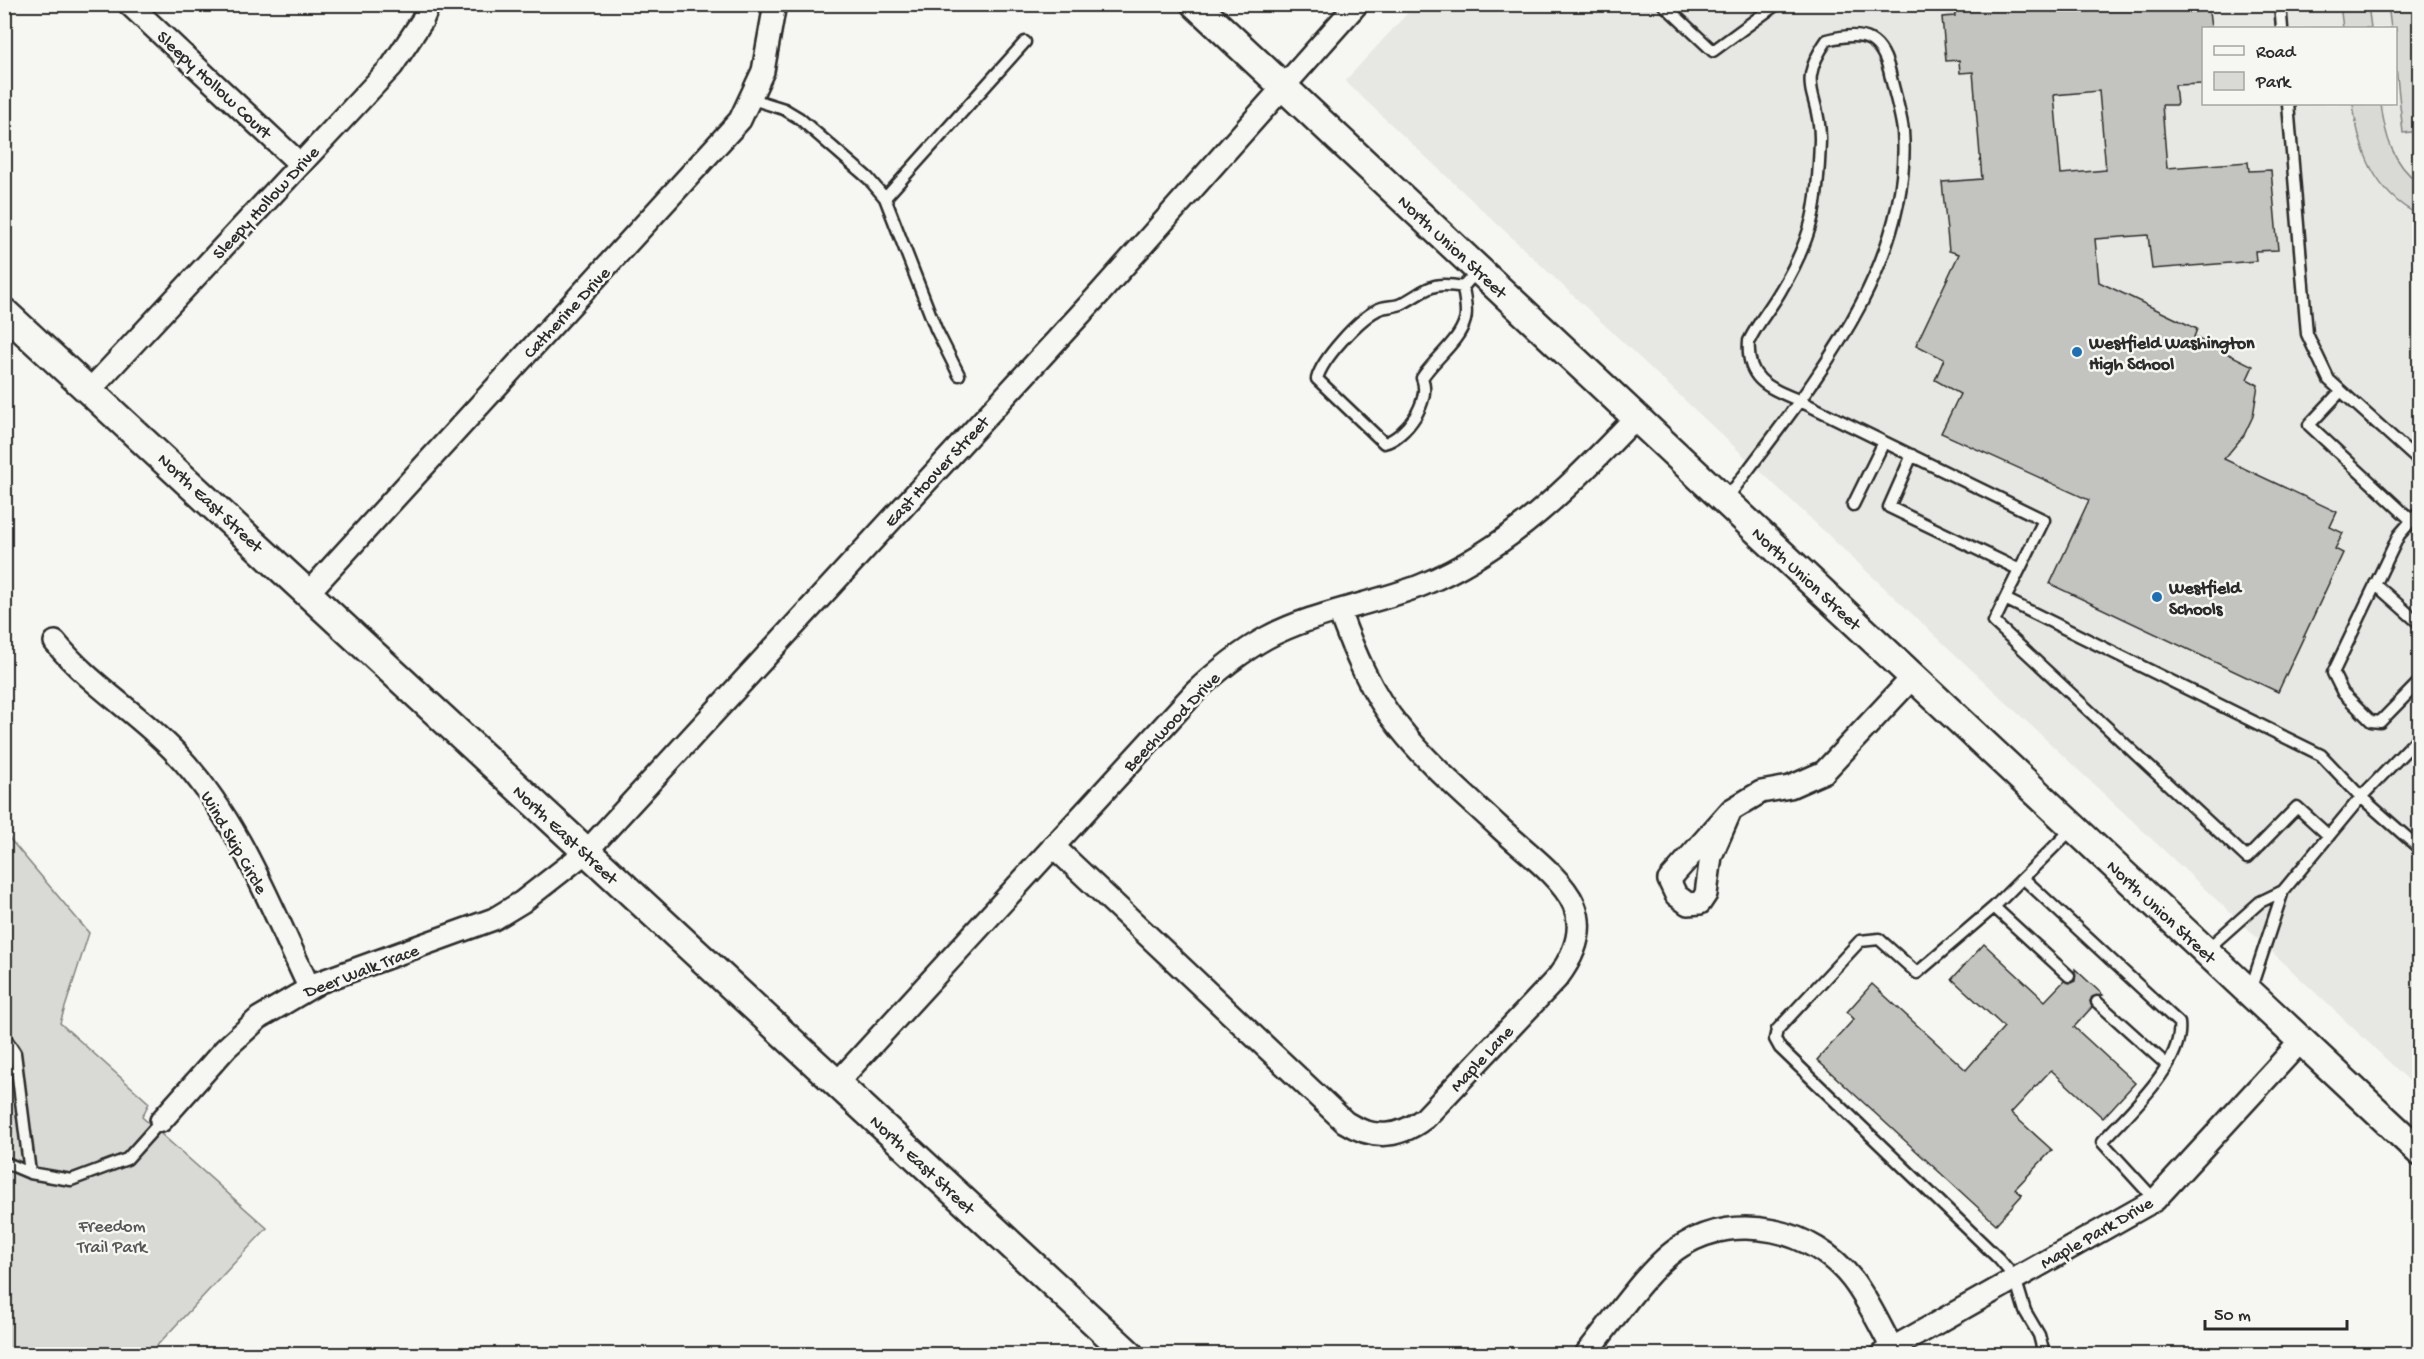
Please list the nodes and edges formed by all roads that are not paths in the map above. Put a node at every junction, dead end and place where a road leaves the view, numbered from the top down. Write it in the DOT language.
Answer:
graph roads {
  1 [pos="129,4"];
  2 [pos="429,4"];
  3 [pos="775,4"];
  4 [pos="1195,4"];
  5 [pos="1357,4"];
  6 [pos="1663,4"];
  7 [pos="1777,4"];
  8 [pos="2280,4"];
  9 [pos="2282,27"];
  10 [pos="1025,42"];
  11 [pos="1285,88"];
  12 [pos="752,99"];
  13 [pos="2288,105"];
  14 [pos="300,165"];
  15 [pos="885,198"];
  16 [pos="1470,278"];
  17 [pos="4,312"];
  18 [pos="959,375"];
  19 [pos="90,390"];
  20 [pos="2341,391"];
  21 [pos="1798,400"];
  22 [pos="1636,417"];
  23 [pos="1884,442"];
  24 [pos="1912,455"];
  25 [pos="2420,462"];
  26 [pos="1725,501"];
  27 [pos="1854,505"];
  28 [pos="2420,511"];
  29 [pos="2411,520"];
  30 [pos="2018,569"];
  31 [pos="2375,584"];
  32 [pos="309,592"];
  33 [pos="2005,599"];
  34 [pos="1339,610"];
  35 [pos="2420,624"];
  36 [pos="55,642"];
  37 [pos="1913,678"];
  38 [pos="2420,681"];
  39 [pos="2420,736"];
  40 [pos="2361,797"];
  41 [pos="1731,810"];
  42 [pos="2073,828"];
  43 [pos="2329,836"];
  44 [pos="1053,846"];
  45 [pos="2420,849"];
  46 [pos="586,852"];
  47 [pos="2023,878"];
  48 [pos="2283,891"];
  49 [pos="1994,907"];
  50 [pos="2205,952"];
  51 [pos="2069,976"];
  52 [pos="309,987"];
  53 [pos="2250,992"];
  54 [pos="2097,1002"];
  55 [pos="4,1036"];
  56 [pos="2301,1041"];
  57 [pos="2167,1065"];
  58 [pos="836,1084"];
  59 [pos="161,1121"];
  60 [pos="2420,1152"];
  61 [pos="4,1162"];
  62 [pos="30,1173"];
  63 [pos="2155,1200"];
  64 [pos="2015,1278"];
  65 [pos="1890,1352"];
  66 [pos="1129,1354"];
  67 [pos="1586,1354"];
  68 [pos="2044,1354"];
  1 -- 14 [label="street, Sleepy Hollow Court"];
  2 -- 14 [label="street, Sleepy Hollow Drive"];
  3 -- 12 [label="street, Catherine Drive"];
  4 -- 11 [label="street, North Union Street"];
  5 -- 11 [label="street, East Hoover Street"];
  6 -- 7 [label="lane"];
  8 -- 9 [label="lane"];
  10 -- 15 [label="lane"];
  11 -- 16 [label="street, North Union Street"];
  11 -- 46 [label="street, East Hoover Street"];
  12 -- 15 [label="lane"];
  12 -- 32 [label="street, Catherine Drive"];
  13 -- 20 [label="lane"];
  14 -- 19 [label="street, Sleepy Hollow Drive"];
  15 -- 18 [label="lane"];
  16 -- 16 [label="lane"];
  16 -- 22 [label="street, North Union Street"];
  17 -- 19 [label="street, North East Street"];
  19 -- 32 [label="street, North East Street"];
  20 -- 25 [label="lane"];
  20 -- 29 [label="lane"];
  21 -- 21 [label="lane"];
  21 -- 23 [label="lane"];
  21 -- 26 [label="lane"];
  22 -- 26 [label="street, North Union Street"];
  22 -- 34 [label="street, Beechwood Drive"];
  23 -- 24 [label="lane"];
  23 -- 27 [label="lane"];
  24 -- 30 [label="lane"];
  24 -- 30 [label="lane"];
  26 -- 37 [label="street, North Union Street"];
  28 -- 29 [label="lane"];
  29 -- 31 [label="lane"];
  30 -- 33 [label="lane"];
  31 -- 35 [label="lane"];
  31 -- 38 [label="lane"];
  32 -- 46 [label="street, North East Street"];
  33 -- 40 [label="lane"];
  33 -- 43 [label="lane"];
  34 -- 44 [label="street, Beechwood Drive"];
  34 -- 44 [label="street, Maple Lane"];
  36 -- 52 [label="street, Wind Skip Circle"];
  37 -- 41 [label="street"];
  37 -- 42 [label="street, North Union Street"];
  39 -- 40 [label="lane"];
  40 -- 43 [label="lane"];
  40 -- 45 [label="lane"];
  42 -- 47 [label="lane"];
  42 -- 50 [label="street, North Union Street"];
  43 -- 48 [label="lane"];
  44 -- 58 [label="street, Beechwood Drive"];
  46 -- 52 [label="street, Deer Walk Trace"];
  46 -- 58 [label="street, North East Street"];
  47 -- 49 [label="lane"];
  47 -- 57 [label="lane"];
  48 -- 50 [label="lane"];
  48 -- 53 [label="lane"];
  49 -- 51 [label="lane"];
  49 -- 64 [label="lane"];
  50 -- 53 [label="street, North Union Street"];
  52 -- 59 [label="street, Deer Walk Trace"];
  53 -- 56 [label="street, North Union Street"];
  54 -- 57 [label="lane"];
  55 -- 62 [label="lane"];
  56 -- 60 [label="street, North Union Street"];
  56 -- 63 [label="street, Maple Park Drive"];
  57 -- 63 [label="lane"];
  58 -- 66 [label="street, North East Street"];
  59 -- 62 [label="lane"];
  61 -- 62 [label="lane"];
  63 -- 64 [label="street, Maple Park Drive"];
  64 -- 65 [label="street, Maple Park Drive"];
  64 -- 68 [label="lane"];
  65 -- 67 [label="street"];
}
